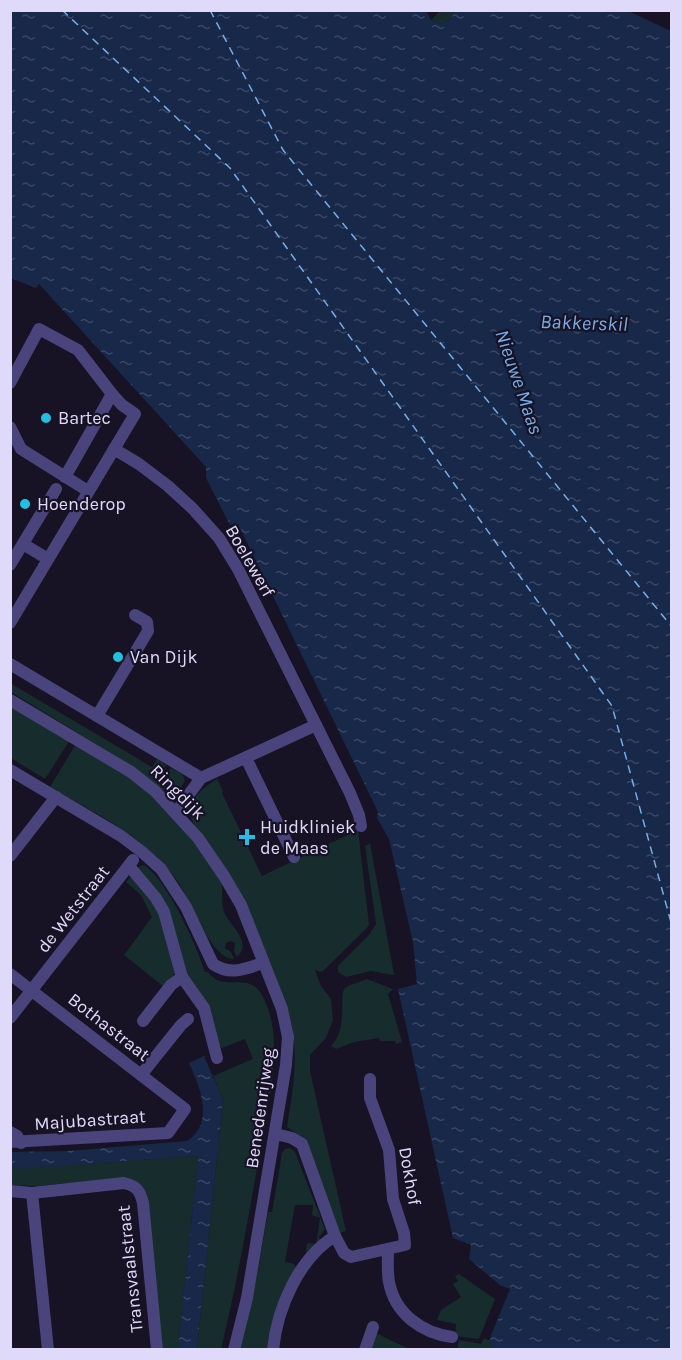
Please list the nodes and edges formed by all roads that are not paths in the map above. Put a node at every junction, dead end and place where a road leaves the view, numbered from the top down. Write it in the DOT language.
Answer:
graph roads {
  1 [pos="10,382"];
  2 [pos="112,394"];
  3 [pos="10,427"];
  4 [pos="114,449"];
  5 [pos="65,477"];
  6 [pos="56,489"];
  7 [pos="88,492"];
  8 [pos="23,544"];
  9 [pos="48,560"];
  10 [pos="10,565"];
  11 [pos="135,615"];
  12 [pos="10,622"];
  13 [pos="10,664"];
  14 [pos="10,700"];
  15 [pos="97,716"];
  16 [pos="316,725"];
  17 [pos="246,758"];
  18 [pos="10,770"];
  19 [pos="201,778"];
  20 [pos="56,797"];
  21 [pos="176,812"];
  22 [pos="361,826"];
  23 [pos="141,850"];
  24 [pos="10,856"];
  25 [pos="294,857"];
  26 [pos="129,866"];
  27 [pos="263,963"];
  28 [pos="10,974"];
  29 [pos="182,977"];
  30 [pos="32,991"];
  31 [pos="10,1018"];
  32 [pos="188,1019"];
  33 [pos="143,1021"];
  34 [pos="217,1058"];
  35 [pos="141,1075"];
  36 [pos="370,1079"];
  37 [pos="185,1109"];
  38 [pos="10,1132"];
  39 [pos="276,1134"];
  40 [pos="16,1143"];
  41 [pos="10,1191"];
  42 [pos="32,1193"];
  43 [pos="335,1236"];
  44 [pos="388,1249"];
  45 [pos="373,1327"];
  46 [pos="452,1337"];
  47 [pos="48,1350"];
  48 [pos="157,1350"];
  49 [pos="234,1350"];
  50 [pos="273,1350"];
  51 [pos="365,1350"];
  1 -- 2 [label="street"];
  2 -- 4 [label="street"];
  2 -- 5 [label="street"];
  3 -- 5 [label="street"];
  4 -- 7 [label="street"];
  4 -- 16 [label="street, Boelewerf"];
  5 -- 7 [label="street"];
  6 -- 8 [label="street"];
  7 -- 9 [label="street"];
  8 -- 9 [label="street"];
  8 -- 10 [label="street"];
  9 -- 12 [label="street"];
  11 -- 15 [label="street"];
  13 -- 15 [label="street"];
  14 -- 21 [label="street, Ringdijk"];
  15 -- 19 [label="street"];
  16 -- 17 [label="street"];
  16 -- 22 [label="street, Boelewerf"];
  17 -- 19 [label="street"];
  17 -- 25 [label="street"];
  18 -- 20 [label="street"];
  19 -- 21 [label="street"];
  20 -- 23 [label="street"];
  20 -- 24 [label="street"];
  21 -- 27 [label="street, Ringdijk"];
  23 -- 26 [label="street, de Wetstraat"];
  23 -- 27 [label="street"];
  26 -- 29 [label="street"];
  26 -- 30 [label="street, de Wetstraat"];
  27 -- 39 [label="street, Benedenrijweg"];
  28 -- 30 [label="street, Bothastraat"];
  29 -- 33 [label="street"];
  29 -- 34 [label="street"];
  30 -- 31 [label="street, de Wetstraat"];
  30 -- 35 [label="street, Bothastraat"];
  32 -- 35 [label="street"];
  35 -- 37 [label="street, Bothastraat"];
  36 -- 44 [label="street, Dokhof"];
  37 -- 40 [label="street, Majubastraat"];
  38 -- 40 [label="street, Majubastraat"];
  39 -- 43 [label="street"];
  39 -- 49 [label="street, Benedenrijweg"];
  41 -- 42 [label="street"];
  42 -- 47 [label="street"];
  42 -- 48 [label="street, Transvaalstraat"];
  43 -- 44 [label="street"];
  43 -- 50 [label="street"];
  44 -- 46 [label="street"];
  45 -- 51 [label="street"];
}
